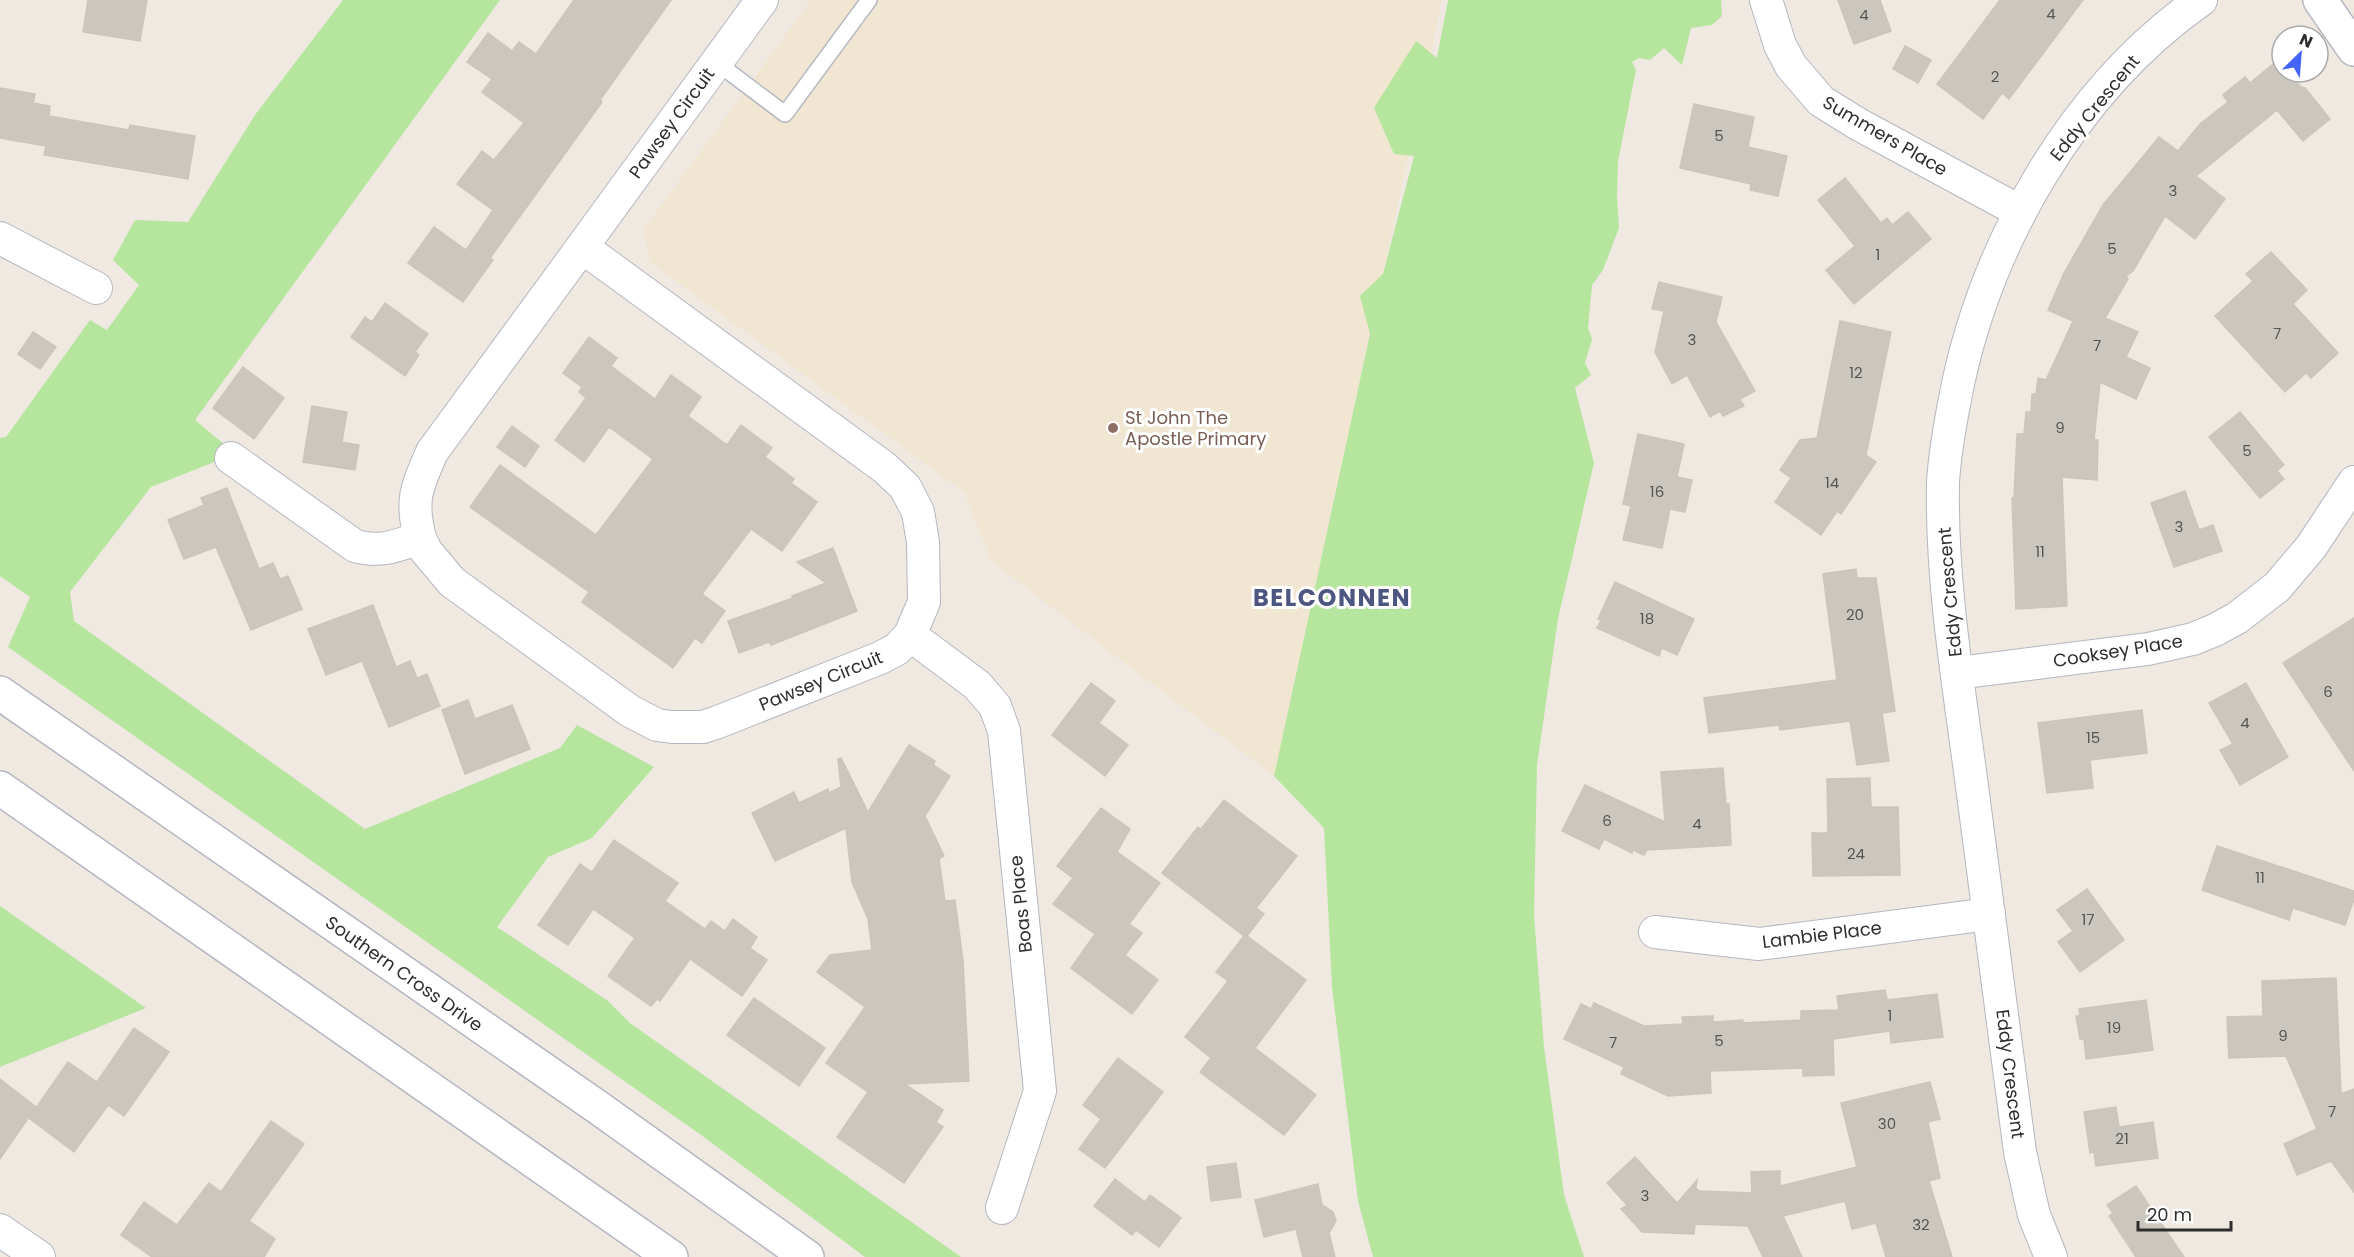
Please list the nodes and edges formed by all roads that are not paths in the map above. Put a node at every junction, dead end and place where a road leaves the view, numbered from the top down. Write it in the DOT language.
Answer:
graph roads {
  1 [pos="762,0"];
  2 [pos="869,0"];
  3 [pos="1766,0"];
  4 [pos="2201,0"];
  5 [pos="2320,0"];
  6 [pos="2354,49"];
  7 [pos="716,62"];
  8 [pos="2019,211"];
  9 [pos="0,238"];
  10 [pos="582,247"];
  11 [pos="96,288"];
  12 [pos="231,458"];
  13 [pos="2354,482"];
  14 [pos="420,538"];
  15 [pos="910,635"];
  16 [pos="1958,674"];
  17 [pos="0,693"];
  18 [pos="0,788"];
  19 [pos="1989,914"];
  20 [pos="1655,932"];
  21 [pos="1002,1208"];
  22 [pos="0,1230"];
  23 [pos="39,1257"];
  24 [pos="671,1257"];
  25 [pos="807,1257"];
  26 [pos="2051,1257"];
  1 -- 7 [label="street, Pawsey Circuit"];
  2 -- 7 [label="lane"];
  3 -- 8 [label="street, Summers Place"];
  4 -- 8 [label="street, Eddy Crescent"];
  5 -- 6 [label="main road"];
  7 -- 10 [label="street, Pawsey Circuit"];
  8 -- 16 [label="street, Eddy Crescent"];
  9 -- 11 [label="street"];
  10 -- 14 [label="street, Pawsey Circuit"];
  10 -- 15 [label="street, Pawsey Circuit"];
  12 -- 14 [label="street"];
  13 -- 16 [label="street, Cooksey Place"];
  14 -- 15 [label="street, Pawsey Circuit"];
  15 -- 21 [label="street, Boas Place"];
  16 -- 19 [label="street, Eddy Crescent"];
  17 -- 25 [label="main road, Southern Cross Drive"];
  18 -- 24 [label="main road"];
  19 -- 20 [label="street, Lambie Place"];
  19 -- 26 [label="street, Eddy Crescent"];
  22 -- 23 [label="street"];
}
